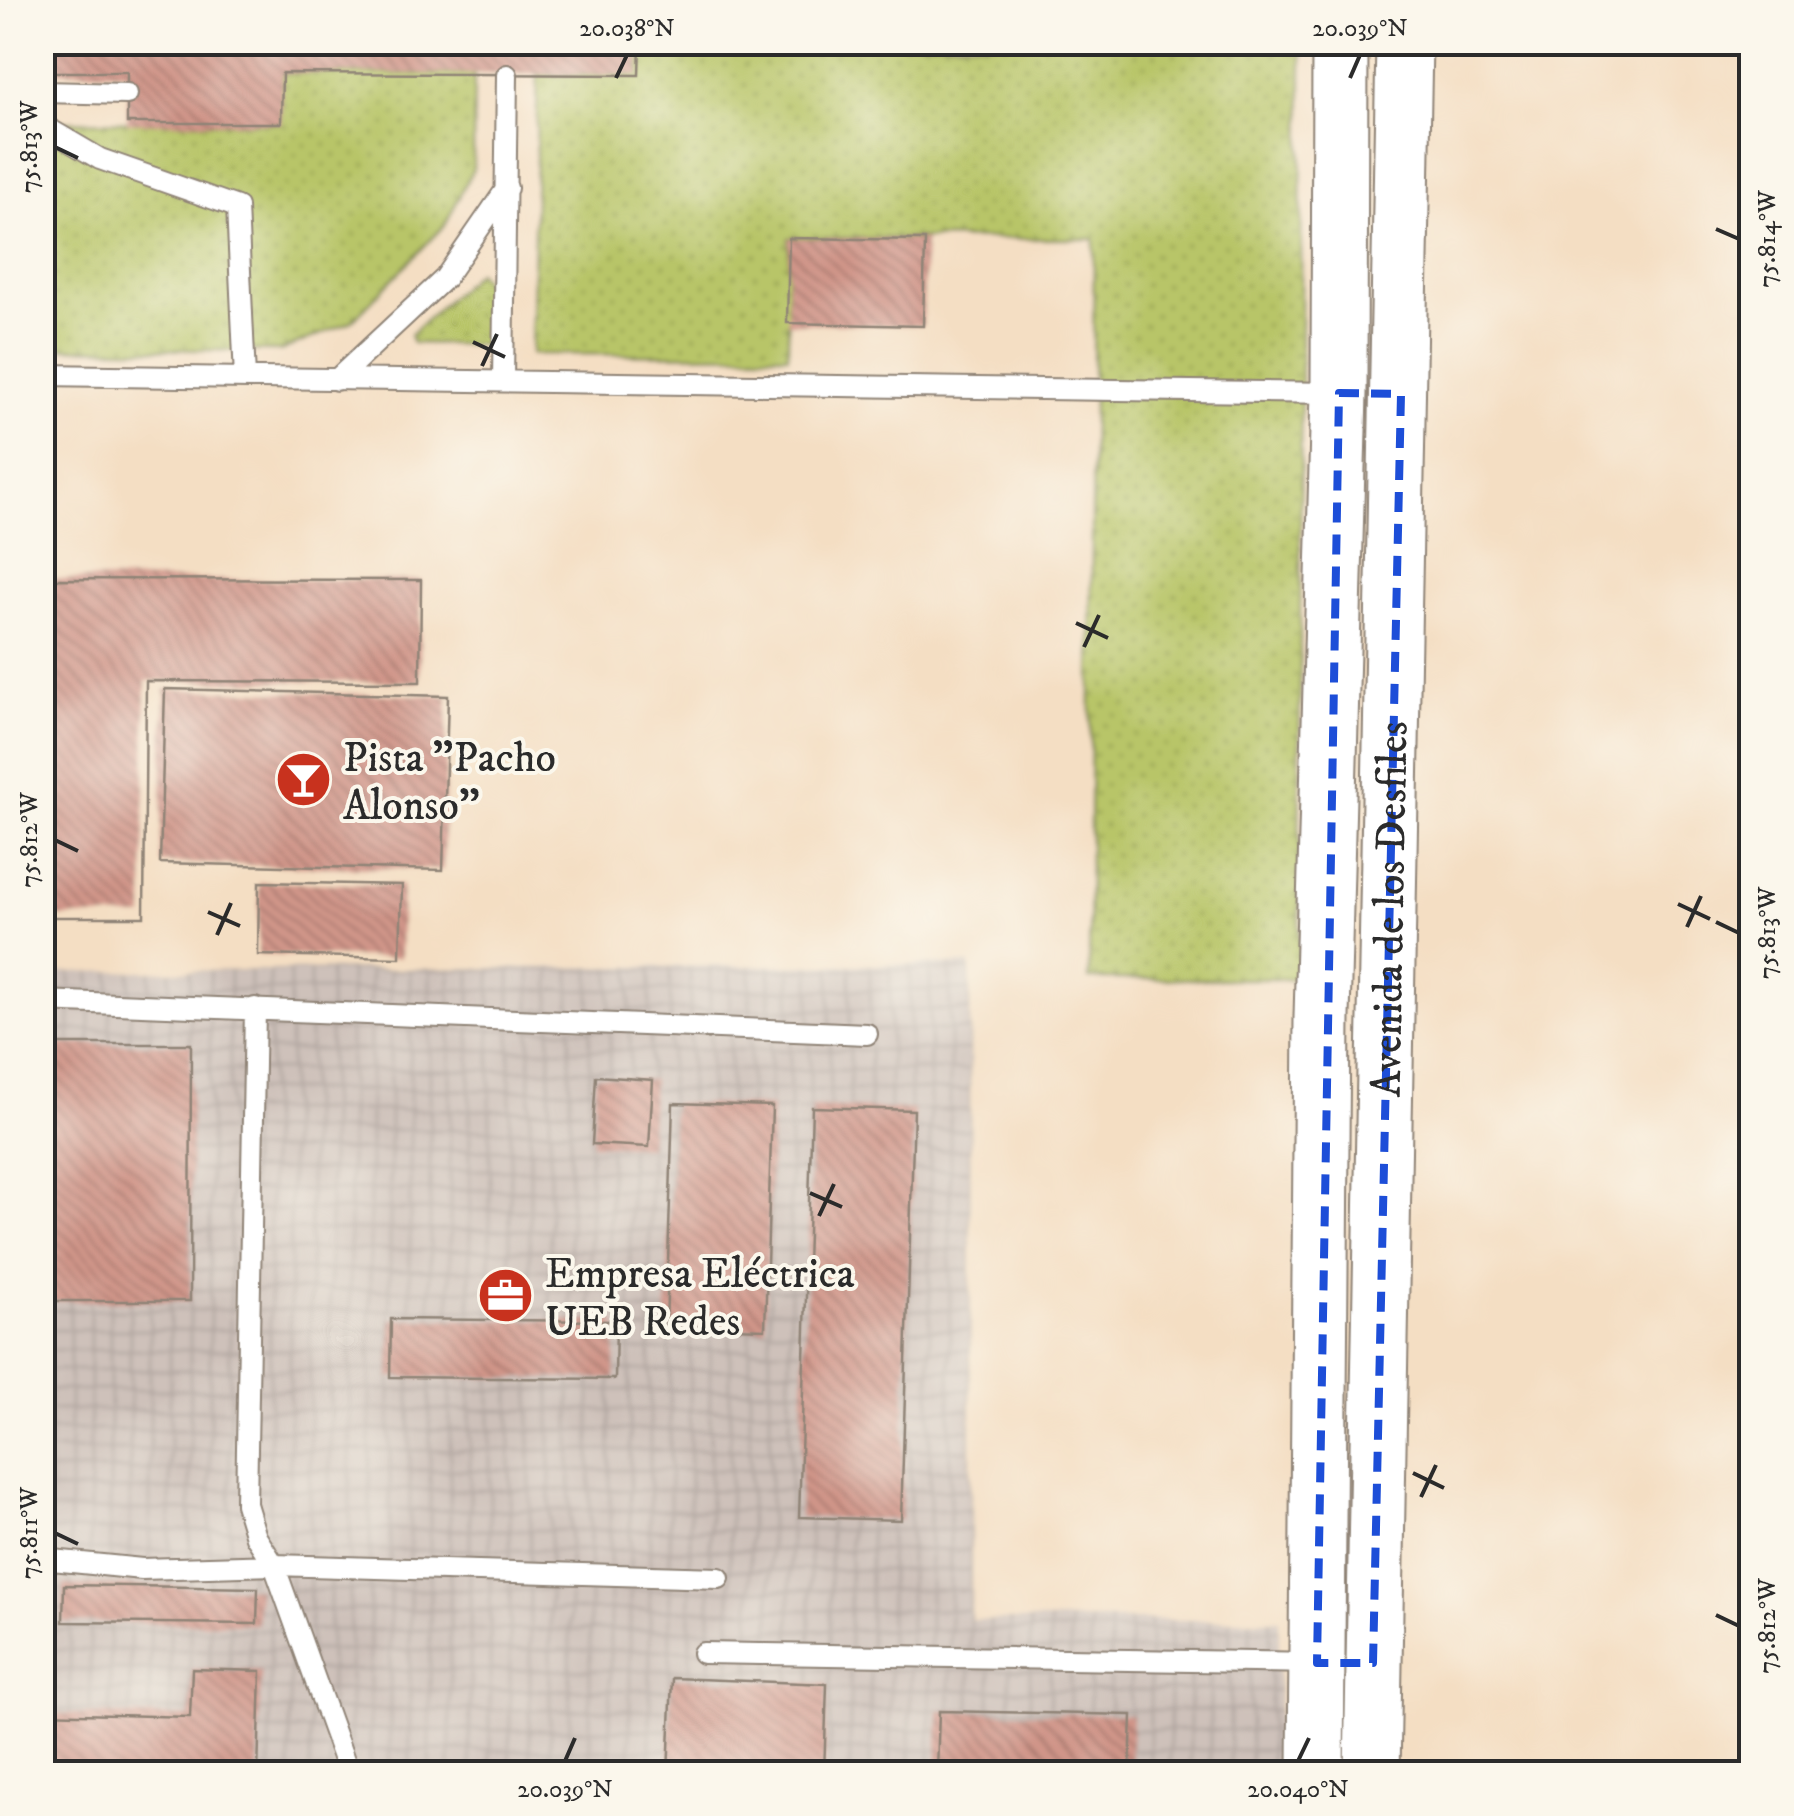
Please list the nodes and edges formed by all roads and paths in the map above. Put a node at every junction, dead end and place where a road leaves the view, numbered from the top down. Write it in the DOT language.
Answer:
graph roads {
  1 [pos="1340,42"];
  2 [pos="1404,42"];
  3 [pos="507,74"];
  4 [pos="42,92"];
  5 [pos="127,94"];
  6 [pos="42,125"];
  7 [pos="508,187"];
  8 [pos="42,375"];
  9 [pos="244,378"];
  10 [pos="336,380"];
  11 [pos="503,381"];
  12 [pos="1339,393"];
  13 [pos="1401,394"];
  14 [pos="42,1001"];
  15 [pos="255,1008"];
  16 [pos="867,1034"];
  17 [pos="42,1559"];
  18 [pos="274,1565"];
  19 [pos="719,1578"];
  20 [pos="703,1653"];
  21 [pos="1318,1662"];
  22 [pos="1373,1663"];
  23 [pos="349,1774"];
  24 [pos="1316,1774"];
  25 [pos="1372,1774"];
  1 -- 12 [label="highway, Avenida de los Desfiles"];
  2 -- 13 [label="highway, Avenida de los Desfiles"];
  3 -- 7 [label="lane"];
  4 -- 5 [label="lane"];
  6 -- 9 [label="lane"];
  7 -- 10 [label="lane"];
  7 -- 11 [label="lane"];
  8 -- 9 [label="lane"];
  9 -- 10 [label="lane"];
  10 -- 11 [label="lane"];
  11 -- 12 [label="lane"];
  12 -- 13 [label="highway"];
  12 -- 21 [label="highway, Avenida de los Desfiles"];
  13 -- 22 [label="highway, Avenida de los Desfiles"];
  14 -- 15 [label="lane"];
  15 -- 16 [label="lane"];
  15 -- 18 [label="lane"];
  17 -- 18 [label="lane"];
  18 -- 19 [label="lane"];
  18 -- 23 [label="lane"];
  20 -- 21 [label="lane"];
  21 -- 22 [label="highway"];
  21 -- 24 [label="highway, Avenida de los Desfiles"];
  22 -- 25 [label="highway, Avenida de los Desfiles"];
}
